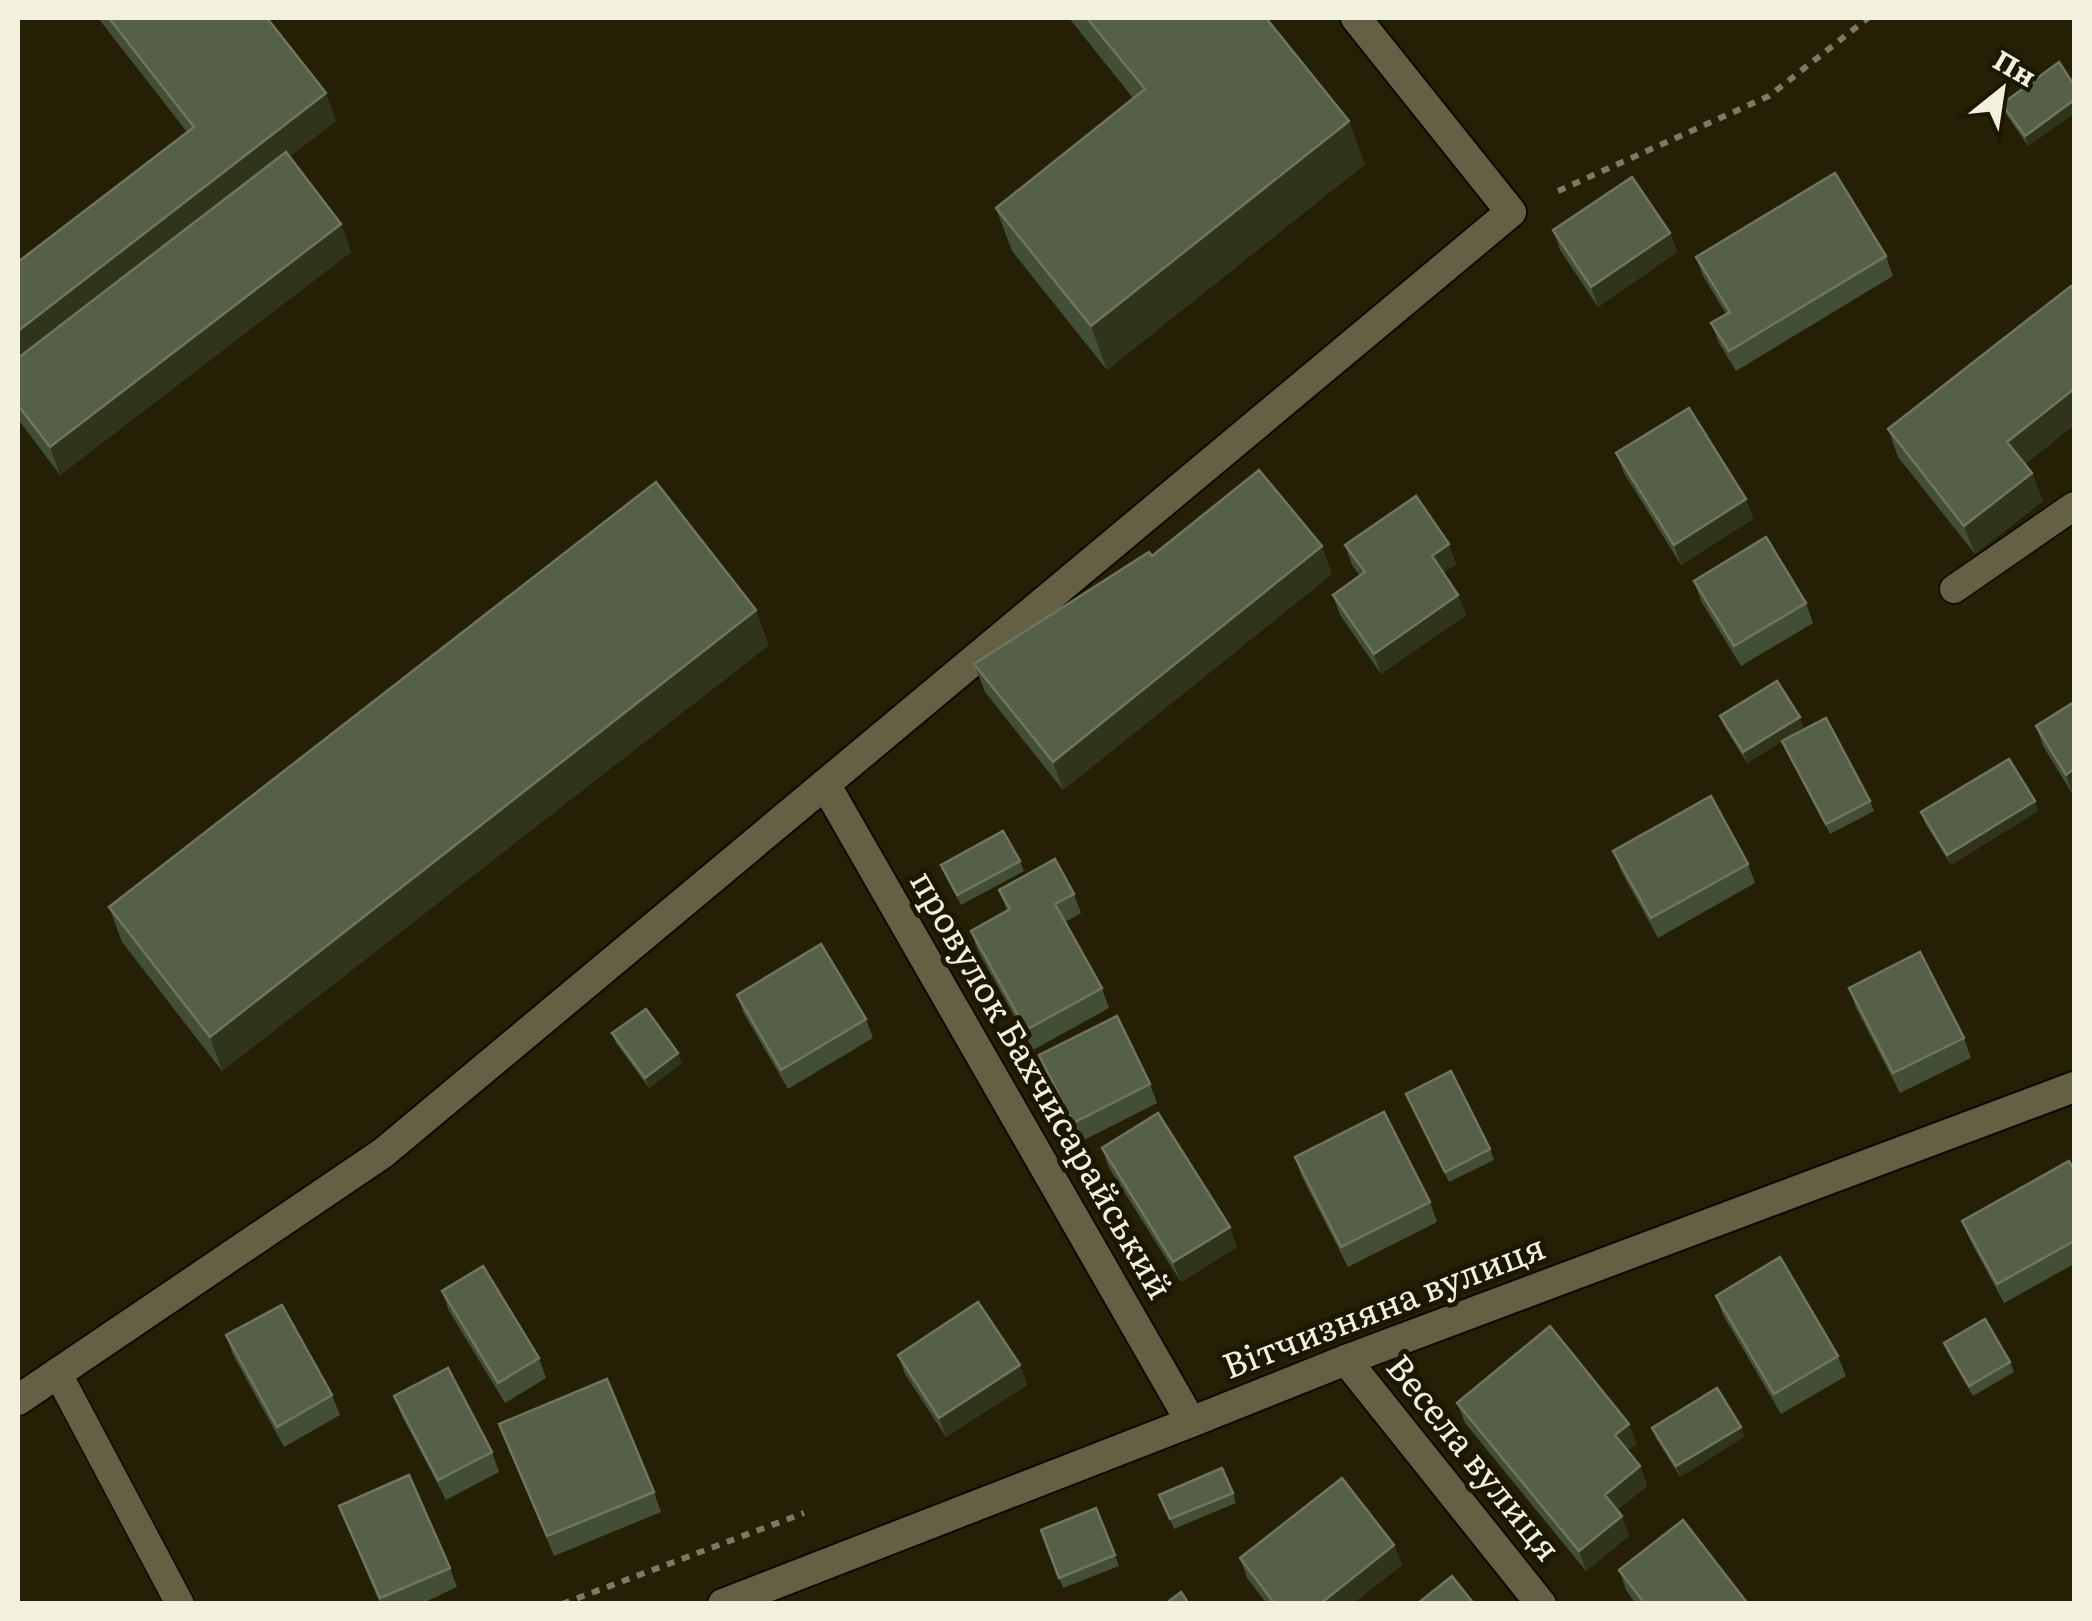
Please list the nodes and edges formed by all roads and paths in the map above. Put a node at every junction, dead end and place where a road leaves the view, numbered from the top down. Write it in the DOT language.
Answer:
graph roads {
  1 [pos="1356,18"];
  2 [pos="1868,18"];
  3 [pos="1511,212"];
  4 [pos="2074,506"];
  5 [pos="1954,589"];
  6 [pos="825,784"];
  7 [pos="2074,1087"];
  8 [pos="1346,1360"];
  9 [pos="58,1372"];
  10 [pos="18,1400"];
  11 [pos="1191,1422"];
  12 [pos="180,1604"];
  13 [pos="723,1604"];
  14 [pos="1541,1604"];
  1 -- 3 [label="street"];
  2 -- 3 [label="path"];
  3 -- 6 [label="street"];
  4 -- 5 [label="lane"];
  6 -- 9 [label="street"];
  6 -- 11 [label="street, провулок Бахчисарайський"];
  7 -- 8 [label="street, Вітчизняна вулиця"];
  8 -- 11 [label="street, Вітчизняна вулиця"];
  8 -- 14 [label="street, Весела вулиця"];
  9 -- 10 [label="street"];
  9 -- 12 [label="lane"];
  11 -- 13 [label="street, Вітчизняна вулиця"];
}
